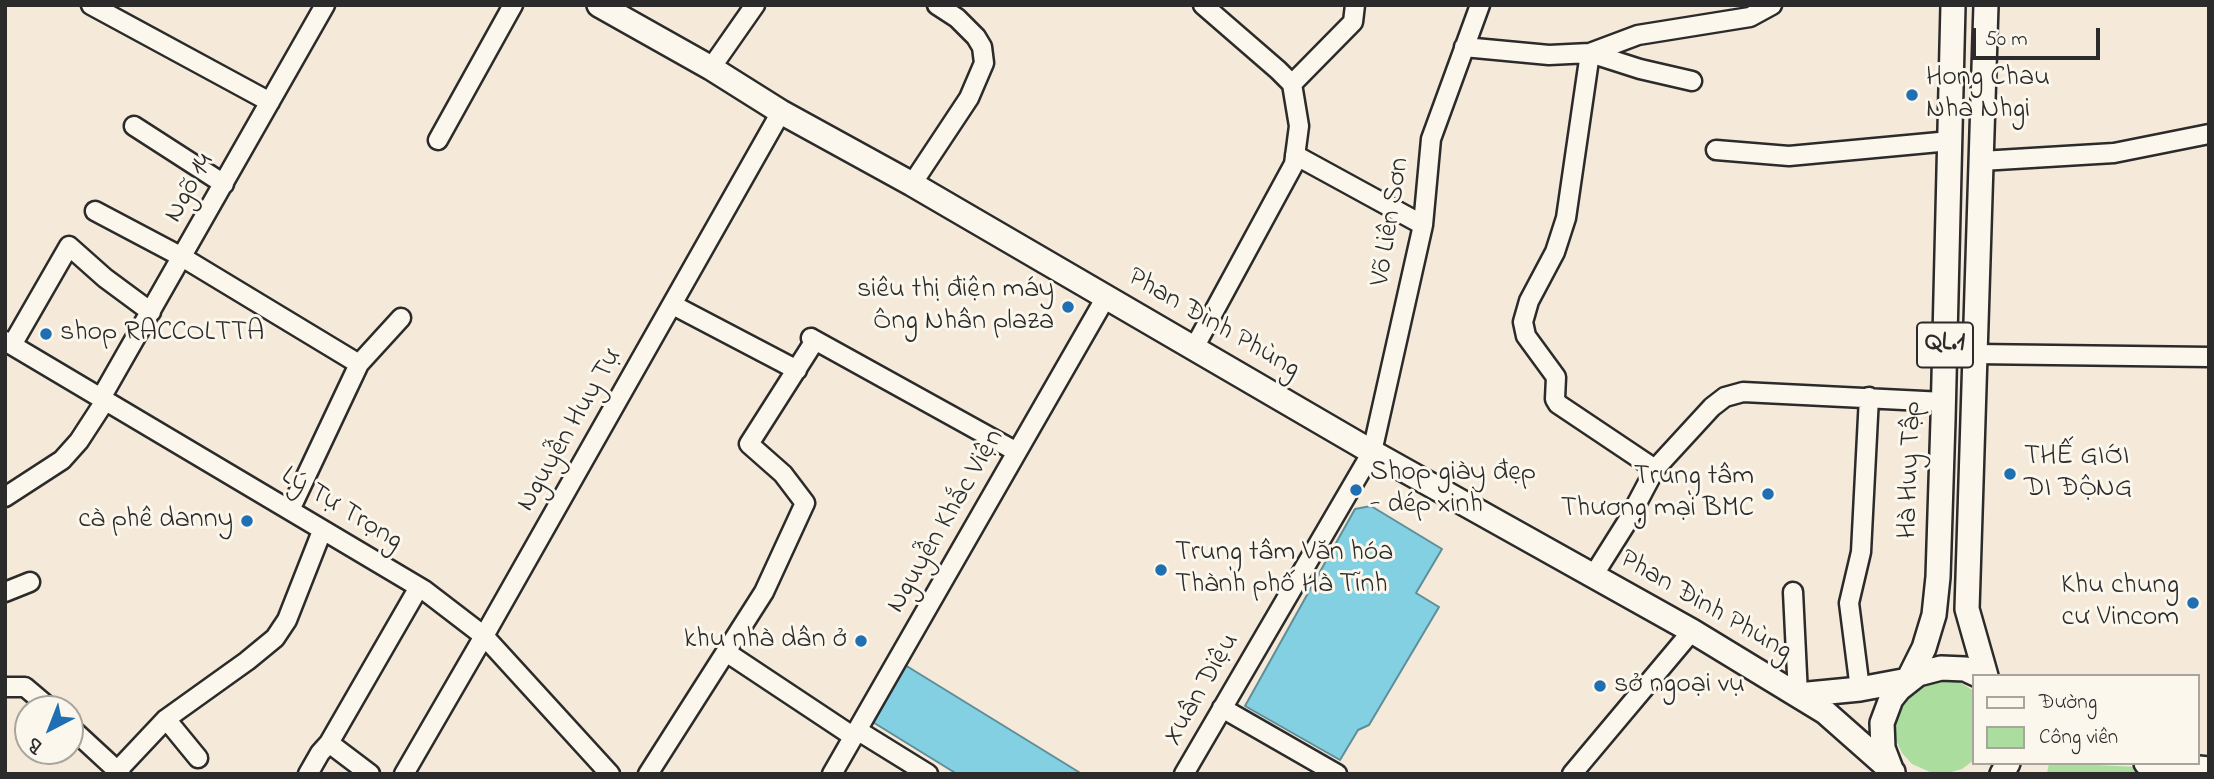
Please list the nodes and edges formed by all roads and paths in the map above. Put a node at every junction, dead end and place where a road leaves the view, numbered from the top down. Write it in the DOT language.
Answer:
graph roads {
  1 [pos="90,5"];
  2 [pos="325,5"];
  3 [pos="513,5"];
  4 [pos="599,5"];
  5 [pos="755,5"];
  6 [pos="937,5"];
  7 [pos="1203,5"];
  8 [pos="1355,5"];
  9 [pos="1480,5"];
  10 [pos="1772,5"];
  11 [pos="1954,5"];
  12 [pos="1986,5"];
  13 [pos="1709,14"];
  14 [pos="1464,47"];
  15 [pos="1590,53"];
  16 [pos="711,68"];
  17 [pos="1692,81"];
  18 [pos="1292,84"];
  19 [pos="270,102"];
  20 [pos="781,112"];
  21 [pos="134,126"];
  22 [pos="2209,134"];
  23 [pos="438,139"];
  24 [pos="1950,141"];
  25 [pos="1716,150"];
  26 [pos="1295,155"];
  27 [pos="1982,162"];
  28 [pos="224,184"];
  29 [pos="912,184"];
  30 [pos="95,211"];
  31 [pos="1423,225"];
  32 [pos="182,257"];
  33 [pos="1106,297"];
  34 [pos="673,305"];
  35 [pos="150,312"];
  36 [pos="401,318"];
  37 [pos="9,343"];
  38 [pos="1194,348"];
  39 [pos="1975,354"];
  40 [pos="2209,357"];
  41 [pos="359,364"];
  42 [pos="797,370"];
  43 [pos="1870,397"];
  44 [pos="103,400"];
  45 [pos="1944,402"];
  46 [pos="1017,452"];
  47 [pos="1372,452"];
  48 [pos="1655,469"];
  49 [pos="5,497"];
  50 [pos="290,510"];
  51 [pos="322,531"];
  52 [pos="1593,576"];
  53 [pos="30,582"];
  54 [pos="419,587"];
  55 [pos="5,592"];
  56 [pos="1793,592"];
  57 [pos="1692,631"];
  58 [pos="484,636"];
  59 [pos="726,652"];
  60 [pos="1975,674"];
  61 [pos="1985,674"];
  62 [pos="1908,680"];
  63 [pos="5,687"];
  64 [pos="1860,689"];
  65 [pos="34,695"];
  66 [pos="1798,695"];
  67 [pos="1222,708"];
  68 [pos="166,719"];
  69 [pos="855,733"];
  70 [pos="84,740"];
  71 [pos="329,743"];
  72 [pos="198,758"];
  73 [pos="2167,765"];
  74 [pos="2209,769"];
  75 [pos="120,772"];
  76 [pos="1329,772"];
  77 [pos="1894,773"];
  78 [pos="308,774"];
  79 [pos="370,774"];
  80 [pos="404,774"];
  81 [pos="610,774"];
  82 [pos="648,774"];
  83 [pos="832,774"];
  84 [pos="928,774"];
  85 [pos="1184,774"];
  86 [pos="1572,774"];
  1 -- 19 [label="street"];
  2 -- 19 [label="street, Ngõ 14"];
  3 -- 23 [label="street"];
  4 -- 16 [label="main road, Phan Đình Phùng"];
  5 -- 16 [label="street"];
  6 -- 29 [label="street"];
  7 -- 18 [label="street"];
  8 -- 18 [label="street"];
  9 -- 14 [label="street, Võ Liên Sơn"];
  10 -- 13 [label="street"];
  11 -- 24 [label="main road, Hà Huy Tập / QL.1"];
  12 -- 27 [label="main road, QL.1"];
  13 -- 15 [label="street"];
  14 -- 15 [label="street"];
  14 -- 31 [label="street, Võ Liên Sơn"];
  15 -- 17 [label="street"];
  15 -- 48 [label="street"];
  16 -- 20 [label="main road, Phan Đình Phùng"];
  18 -- 26 [label="street"];
  19 -- 28 [label="street, Ngõ 14"];
  20 -- 29 [label="main road, Phan Đình Phùng"];
  20 -- 34 [label="street, Nguyễn Huy Tự"];
  21 -- 28 [label="street"];
  22 -- 27 [label="street"];
  24 -- 25 [label="street"];
  24 -- 45 [label="main road, Hà Huy Tập / QL.1"];
  26 -- 31 [label="street"];
  26 -- 38 [label="street"];
  27 -- 39 [label="main road, QL.1"];
  28 -- 32 [label="street, Ngõ 14"];
  29 -- 33 [label="main road, Phan Đình Phùng"];
  30 -- 32 [label="street"];
  31 -- 47 [label="street, Võ Liên Sơn"];
  32 -- 35 [label="street, Ngõ 14"];
  32 -- 41 [label="street"];
  33 -- 38 [label="main road, Phan Đình Phùng"];
  33 -- 46 [label="street, Nguyễn Khắc Viện"];
  34 -- 42 [label="street"];
  34 -- 58 [label="street, Nguyễn Huy Tự"];
  35 -- 37 [label="street"];
  35 -- 44 [label="street, Ngõ 14"];
  36 -- 41 [label="street"];
  37 -- 44 [label="street, Lý Tự Trọng"];
  38 -- 47 [label="main road, Phan Đình Phùng"];
  39 -- 40 [label="street"];
  39 -- 61 [label="main road, QL.1"];
  41 -- 50 [label="street"];
  42 -- 46 [label="street"];
  42 -- 59 [label="street"];
  43 -- 45 [label="street"];
  43 -- 48 [label="street"];
  43 -- 64 [label="street"];
  44 -- 49 [label="street, Ngõ 14"];
  44 -- 50 [label="street, Lý Tự Trọng"];
  45 -- 62 [label="main road, Hà Huy Tập / QL.1"];
  46 -- 69 [label="street, Nguyễn Khắc Viện"];
  47 -- 52 [label="main road, Phan Đình Phùng"];
  47 -- 67 [label="street, Xuân Diệu"];
  48 -- 52 [label="street"];
  50 -- 51 [label="street, Lý Tự Trọng"];
  51 -- 54 [label="street, Lý Tự Trọng"];
  51 -- 68 [label="street"];
  52 -- 57 [label="main road, Phan Đình Phùng"];
  53 -- 55 [label="street"];
  54 -- 58 [label="street, Lý Tự Trọng"];
  54 -- 71 [label="street"];
  56 -- 66 [label="street"];
  57 -- 66 [label="main road, Phan Đình Phùng"];
  57 -- 86 [label="street"];
  58 -- 80 [label="street, Nguyễn Huy Tự"];
  58 -- 81 [label="street, Lý Tự Trọng"];
  59 -- 69 [label="street"];
  59 -- 82 [label="street"];
  60 -- 62 [label="main road, Phan Đình Phùng"];
  62 -- 64 [label="main road, Phan Đình Phùng"];
  62 -- 77 [label="main road, QL.1"];
  63 -- 65 [label="street"];
  64 -- 66 [label="main road, Phan Đình Phùng"];
  66 -- 77 [label="main road, Phan Đình Phùng"];
  67 -- 76 [label="street"];
  67 -- 85 [label="street, Xuân Diệu"];
  68 -- 72 [label="street"];
  68 -- 75 [label="street"];
  69 -- 83 [label="street, Nguyễn Khắc Viện"];
  69 -- 84 [label="street"];
  70 -- 75 [label="street"];
  71 -- 78 [label="street"];
  71 -- 79 [label="street"];
  73 -- 74 [label="main road"];
}
